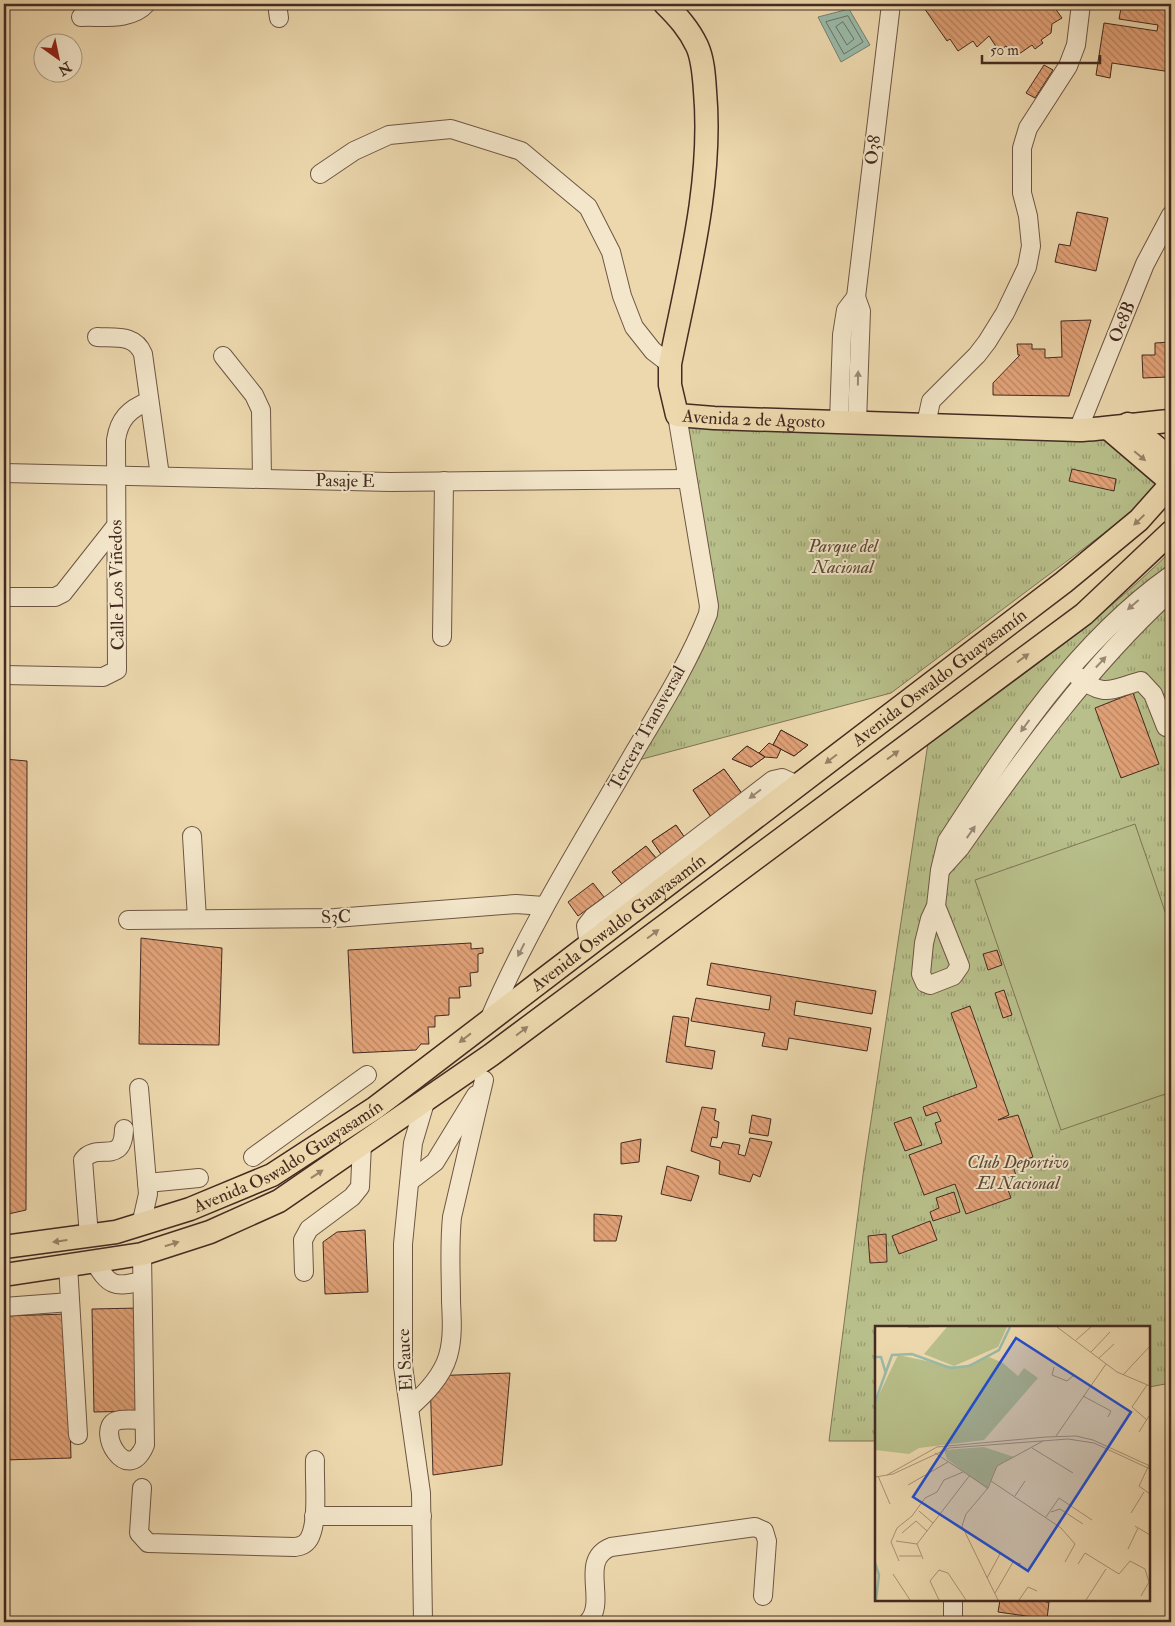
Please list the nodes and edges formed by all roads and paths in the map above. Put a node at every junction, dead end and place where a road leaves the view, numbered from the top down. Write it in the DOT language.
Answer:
graph roads {
  1 [pos="146,4"];
  2 [pos="665,4"];
  3 [pos="891,4"];
  4 [pos="1081,4"];
  5 [pos="81,17"];
  6 [pos="320,174"];
  7 [pos="1171,215"];
  8 [pos="97,337"];
  9 [pos="223,356"];
  10 [pos="670,364"];
  11 [pos="149,400"];
  12 [pos="676,415"];
  13 [pos="1171,421"];
  14 [pos="848,422"];
  15 [pos="926,424"];
  16 [pos="1118,426"];
  17 [pos="1078,430"];
  18 [pos="1171,459"];
  19 [pos="4,473"];
  20 [pos="117,476"];
  21 [pos="160,476"];
  22 [pos="262,479"];
  23 [pos="687,479"];
  24 [pos="444,481"];
  25 [pos="1171,483"];
  26 [pos="115,527"];
  27 [pos="1171,532"];
  28 [pos="1171,575"];
  29 [pos="1171,592"];
  30 [pos="4,597"];
  31 [pos="442,637"];
  32 [pos="1069,669"];
  33 [pos="4,675"];
  34 [pos="1084,682"];
  35 [pos="1166,727"];
  36 [pos="192,836"];
  37 [pos="940,870"];
  38 [pos="544,906"];
  39 [pos="936,906"];
  40 [pos="197,919"];
  41 [pos="128,920"];
  42 [pos="489,1020"];
  43 [pos="491,1054"];
  44 [pos="368,1075"];
  45 [pos="484,1080"];
  46 [pos="139,1088"];
  47 [pos="426,1099"];
  48 [pos="309,1118"];
  49 [pos="124,1129"];
  50 [pos="325,1142"];
  51 [pos="362,1144"];
  52 [pos="253,1157"];
  53 [pos="199,1178"];
  54 [pos="410,1180"];
  55 [pos="147,1188"];
  56 [pos="173,1214"];
  57 [pos="141,1225"];
  58 [pos="89,1236"];
  59 [pos="4,1247"];
  60 [pos="142,1254"];
  61 [pos="94,1261"];
  62 [pos="68,1265"];
  63 [pos="304,1272"];
  64 [pos="4,1275"];
  65 [pos="142,1281"];
  66 [pos="70,1302"];
  67 [pos="4,1307"];
  68 [pos="409,1408"];
  69 [pos="144,1420"];
  70 [pos="78,1434"];
  71 [pos="315,1460"];
  72 [pos="142,1488"];
  73 [pos="314,1516"];
  74 [pos="422,1516"];
  75 [pos="763,1596"];
  76 [pos="953,1601"];
  77 [pos="423,1622"];
  78 [pos="588,1622"];
  79 [pos="953,1622"];
  1 -- 5 [label="street"];
  2 -- 10 [label="main road, Avenida 2 de Agosto"];
  3 -- 14 [label="street, O38"];
  4 -- 15 [label="street"];
  6 -- 10 [label="street"];
  7 -- 17 [label="street, Oe8B"];
  8 -- 11 [label="street"];
  9 -- 22 [label="street"];
  10 -- 12 [label="main road, Avenida 2 de Agosto"];
  11 -- 20 [label="street, Calle Los Viñedos"];
  11 -- 21 [label="street"];
  12 -- 14 [label="main road, Avenida 2 de Agosto"];
  12 -- 23 [label="street, Tercera Transversal"];
  13 -- 16 [label="main road, Avenida 2 de Agosto"];
  14 -- 15 [label="main road, Avenida 2 de Agosto"];
  15 -- 17 [label="main road, Avenida 2 de Agosto"];
  16 -- 17 [label="main road, Avenida 2 de Agosto"];
  16 -- 18 [label="main road"];
  16 -- 25 [label="main road, one-way"];
  19 -- 20 [label="street, Pasaje E"];
  20 -- 21 [label="street, Pasaje E"];
  20 -- 26 [label="street, Calle Los Viñedos"];
  21 -- 22 [label="street, Pasaje E"];
  22 -- 24 [label="street, Pasaje E"];
  23 -- 24 [label="street, Pasaje E"];
  23 -- 38 [label="street, Tercera Transversal"];
  24 -- 31 [label="street"];
  25 -- 42 [label="main road, Avenida Oswaldo Guayasamín, one-way"];
  26 -- 30 [label="street"];
  26 -- 33 [label="street, Calle Los Viñedos"];
  43 -- 27 [label="main road, Avenida Oswaldo Guayasamín, one-way"];
  28 -- 32 [label="street, one-way"];
  34 -- 29 [label="street, one-way"];
  32 -- 34 [label="street"];
  32 -- 37 [label="street, one-way"];
  34 -- 35 [label="street"];
  37 -- 34 [label="street, one-way"];
  36 -- 40 [label="street"];
  37 -- 39 [label="street"];
  38 -- 40 [label="street, S3C"];
  38 -- 42 [label="street, Tercera Transversal, one-way"];
  40 -- 41 [label="street, S3C"];
  42 -- 50 [label="main road, Avenida Oswaldo Guayasamín, one-way"];
  43 -- 45 [label="street"];
  43 -- 47 [label="main road, Avenida Oswaldo Guayasamín"];
  44 -- 48 [label="street"];
  45 -- 54 [label="street"];
  45 -- 68 [label="street"];
  46 -- 55 [label="street"];
  47 -- 51 [label="main road, Avenida Oswaldo Guayasamín"];
  47 -- 54 [label="street, El Sauce"];
  48 -- 50 [label="street"];
  48 -- 52 [label="street"];
  49 -- 58 [label="street"];
  50 -- 56 [label="main road, Avenida Oswaldo Guayasamín"];
  60 -- 51 [label="main road, Avenida Oswaldo Guayasamín, one-way"];
  51 -- 63 [label="street"];
  53 -- 55 [label="street"];
  54 -- 68 [label="street, El Sauce"];
  55 -- 56 [label="street"];
  55 -- 57 [label="street"];
  56 -- 57 [label="main road, Avenida Oswaldo Guayasamín"];
  57 -- 58 [label="main road, Avenida Oswaldo Guayasamín"];
  58 -- 59 [label="main road, Avenida Oswaldo Guayasamín, one-way"];
  60 -- 61 [label="main road, Avenida Oswaldo Guayasamín"];
  60 -- 65 [label="street"];
  61 -- 62 [label="main road, Avenida Oswaldo Guayasamín"];
  61 -- 65 [label="street"];
  62 -- 64 [label="main road, Avenida Oswaldo Guayasamín"];
  62 -- 66 [label="street"];
  65 -- 69 [label="street"];
  66 -- 67 [label="street"];
  66 -- 70 [label="street"];
  68 -- 74 [label="street, El Sauce"];
  71 -- 73 [label="street"];
  72 -- 73 [label="street"];
  73 -- 74 [label="street"];
  74 -- 77 [label="street, El Sauce"];
  75 -- 78 [label="street"];
  76 -- 79 [label="street"];
}
